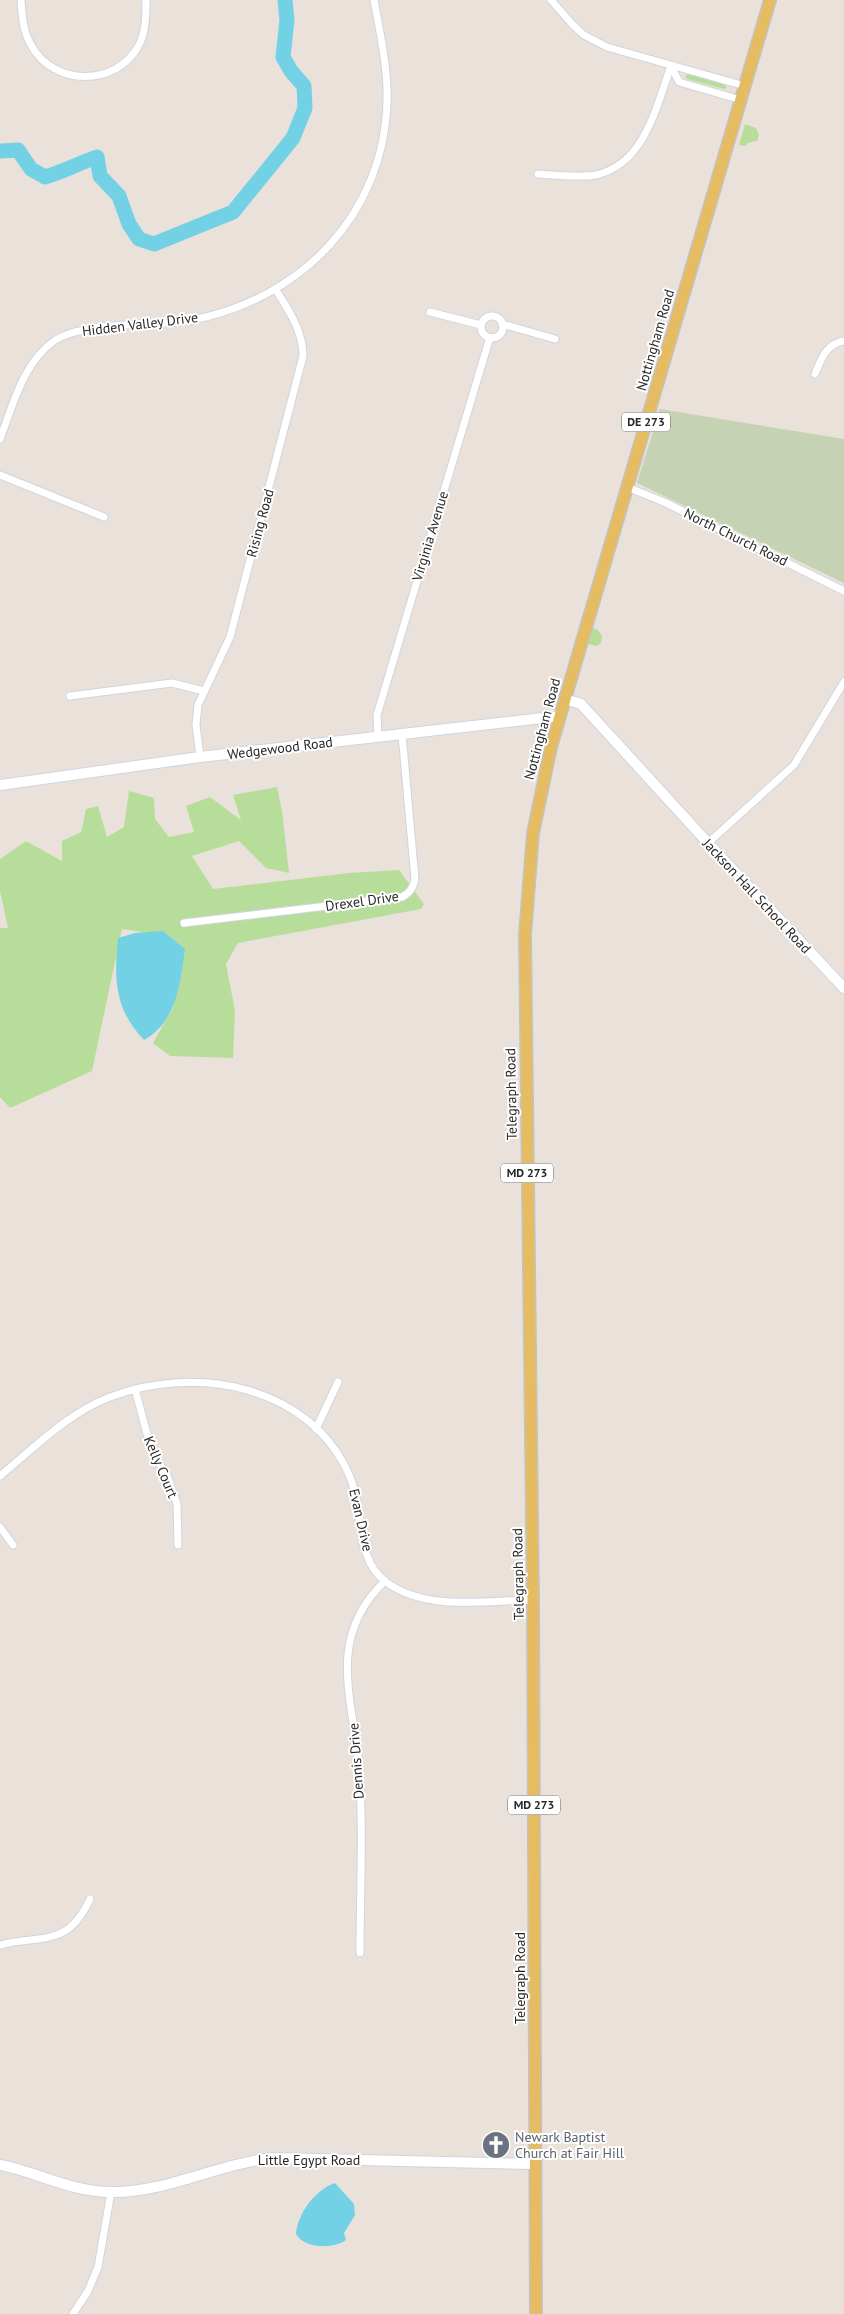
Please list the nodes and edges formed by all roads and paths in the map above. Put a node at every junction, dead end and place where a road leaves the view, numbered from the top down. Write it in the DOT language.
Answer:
graph roads {
  1 [pos="21,0"];
  2 [pos="146,0"];
  3 [pos="374,0"];
  4 [pos="551,0"];
  5 [pos="770,0"];
  6 [pos="671,66"];
  7 [pos="745,86"];
  8 [pos="741,100"];
  9 [pos="538,174"];
  10 [pos="276,290"];
  11 [pos="430,312"];
  12 [pos="502,324"];
  13 [pos="481,325"];
  14 [pos="490,337"];
  15 [pos="555,339"];
  16 [pos="844,341"];
  17 [pos="815,374"];
  18 [pos="0,439"];
  19 [pos="0,475"];
  20 [pos="627,487"];
  21 [pos="104,517"];
  22 [pos="844,590"];
  23 [pos="844,682"];
  24 [pos="204,691"];
  25 [pos="70,696"];
  26 [pos="565,699"];
  27 [pos="560,716"];
  28 [pos="402,734"];
  29 [pos="378,737"];
  30 [pos="200,757"];
  31 [pos="0,785"];
  32 [pos="533,833"];
  33 [pos="708,843"];
  34 [pos="184,923"];
  35 [pos="844,988"];
  36 [pos="338,1382"];
  37 [pos="135,1390"];
  38 [pos="316,1429"];
  39 [pos="0,1476"];
  40 [pos="0,1527"];
  41 [pos="13,1545"];
  42 [pos="178,1545"];
  43 [pos="385,1581"];
  44 [pos="533,1600"];
  45 [pos="90,1899"];
  46 [pos="0,1945"];
  47 [pos="360,1953"];
  48 [pos="535,2164"];
  49 [pos="0,2165"];
  50 [pos="110,2192"];
  51 [pos="73,2314"];
  52 [pos="536,2314"];
  1 -- 2 [label="street"];
  3 -- 10 [label="street, Hidden Valley Drive"];
  4 -- 6 [label="street"];
  5 -- 7 [label="main road, Nottingham Road / DE 273"];
  6 -- 7 [label="street"];
  6 -- 8 [label="street"];
  6 -- 9 [label="street"];
  7 -- 8 [label="main road, Nottingham Road / DE 273"];
  8 -- 20 [label="main road, Nottingham Road / DE 273"];
  10 -- 18 [label="street, Hidden Valley Drive"];
  10 -- 24 [label="street, Rising Road"];
  11 -- 13 [label="street"];
  12 -- 13 [label="street"];
  12 -- 14 [label="street, Virginia Avenue"];
  12 -- 15 [label="street"];
  13 -- 14 [label="street"];
  14 -- 29 [label="street, Virginia Avenue"];
  16 -- 17 [label="street"];
  19 -- 21 [label="street"];
  20 -- 22 [label="street, North Church Road"];
  20 -- 26 [label="main road, Nottingham Road / DE 273"];
  23 -- 33 [label="street"];
  24 -- 25 [label="street"];
  24 -- 30 [label="street, Rising Road"];
  26 -- 27 [label="main road, Nottingham Road / DE 273"];
  26 -- 33 [label="street, Jackson Hall School Road"];
  27 -- 28 [label="street, Wedgewood Road"];
  27 -- 32 [label="main road, Nottingham Road / DE 273"];
  28 -- 29 [label="street, Wedgewood Road"];
  28 -- 34 [label="street, Drexel Drive"];
  29 -- 30 [label="street, Wedgewood Road"];
  30 -- 31 [label="street, Wedgewood Road"];
  32 -- 44 [label="main road, Telegraph Road / MD 273"];
  33 -- 35 [label="street, Jackson Hall School Road"];
  36 -- 38 [label="street"];
  37 -- 38 [label="street, Evan Drive"];
  37 -- 39 [label="street, Evan Drive"];
  37 -- 42 [label="street, Kelly Court"];
  38 -- 43 [label="street, Evan Drive"];
  40 -- 41 [label="street"];
  43 -- 44 [label="street, Evan Drive"];
  43 -- 47 [label="street, Dennis Drive"];
  44 -- 48 [label="main road, Telegraph Road / MD 273"];
  45 -- 46 [label="street"];
  48 -- 50 [label="street, Little Egypt Road"];
  48 -- 52 [label="main road, Telegraph Road / MD 273"];
  49 -- 50 [label="street, Little Egypt Road"];
  50 -- 51 [label="street"];
}
